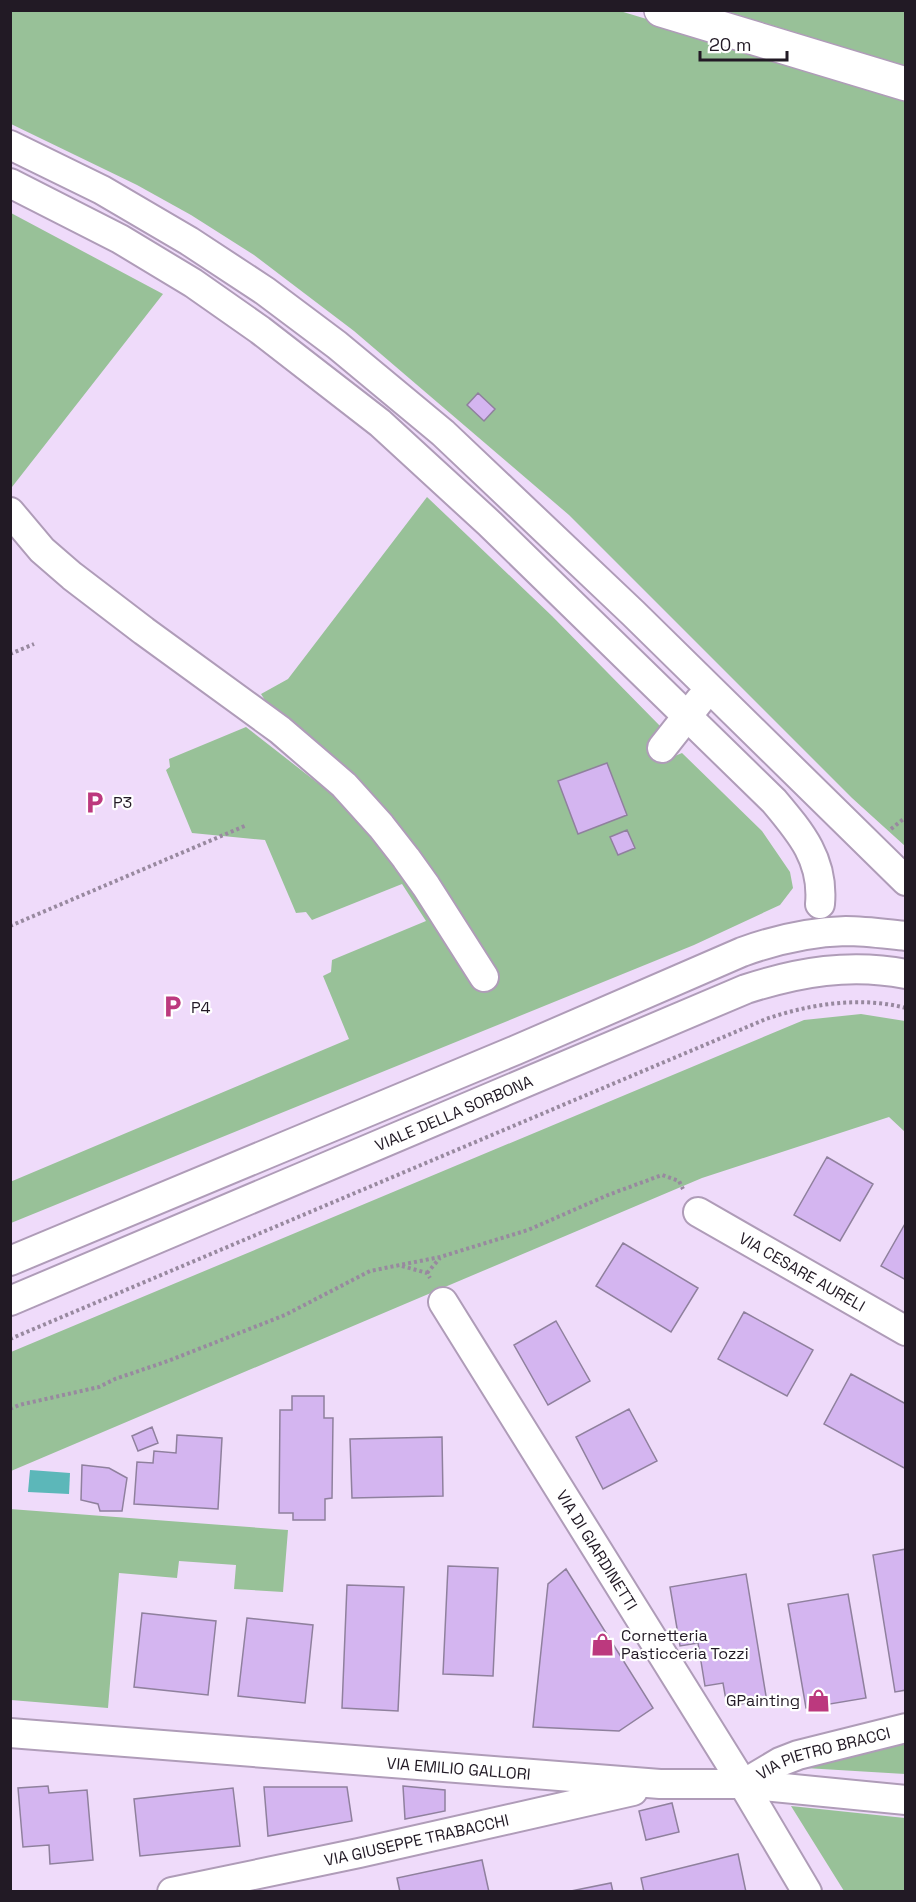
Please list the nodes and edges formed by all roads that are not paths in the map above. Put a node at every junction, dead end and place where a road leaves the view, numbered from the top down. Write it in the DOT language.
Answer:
graph roads {
  1 [pos="662,10"];
  2 [pos="906,84"];
  3 [pos="10,145"];
  4 [pos="10,183"];
  5 [pos="18,514"];
  6 [pos="710,688"];
  7 [pos="688,716"];
  8 [pos="662,748"];
  9 [pos="906,881"];
  10 [pos="820,904"];
  11 [pos="906,936"];
  12 [pos="906,974"];
  13 [pos="484,977"];
  14 [pos="698,1212"];
  15 [pos="10,1261"];
  16 [pos="10,1301"];
  17 [pos="443,1302"];
  18 [pos="906,1331"];
  19 [pos="906,1728"];
  20 [pos="10,1733"];
  21 [pos="660,1784"];
  22 [pos="742,1784"];
  23 [pos="906,1800"];
  24 [pos="172,1892"];
  25 [pos="807,1892"];
  1 -- 2 [label="highway"];
  3 -- 6 [label="street"];
  4 -- 7 [label="street"];
  5 -- 13 [label="street"];
  6 -- 7 [label="street"];
  6 -- 9 [label="street"];
  7 -- 8 [label="street"];
  7 -- 10 [label="street"];
  11 -- 15 [label="street"];
  12 -- 16 [label="street, VIALE DELLA SORBONA"];
  14 -- 18 [label="street, VIA CESARE AURELI"];
  17 -- 22 [label="street, VIA DI GIARDINETTI"];
  19 -- 22 [label="street, VIA PIETRO BRACCI"];
  20 -- 21 [label="street, VIA EMILIO GALLORI"];
  21 -- 22 [label="street, VIA EMILIO GALLORI"];
  21 -- 24 [label="street, VIA GIUSEPPE TRABACCHI"];
  22 -- 23 [label="street, VIA EMILIO GALLORI"];
  22 -- 25 [label="street, VIA DI GIARDINETTI"];
}
